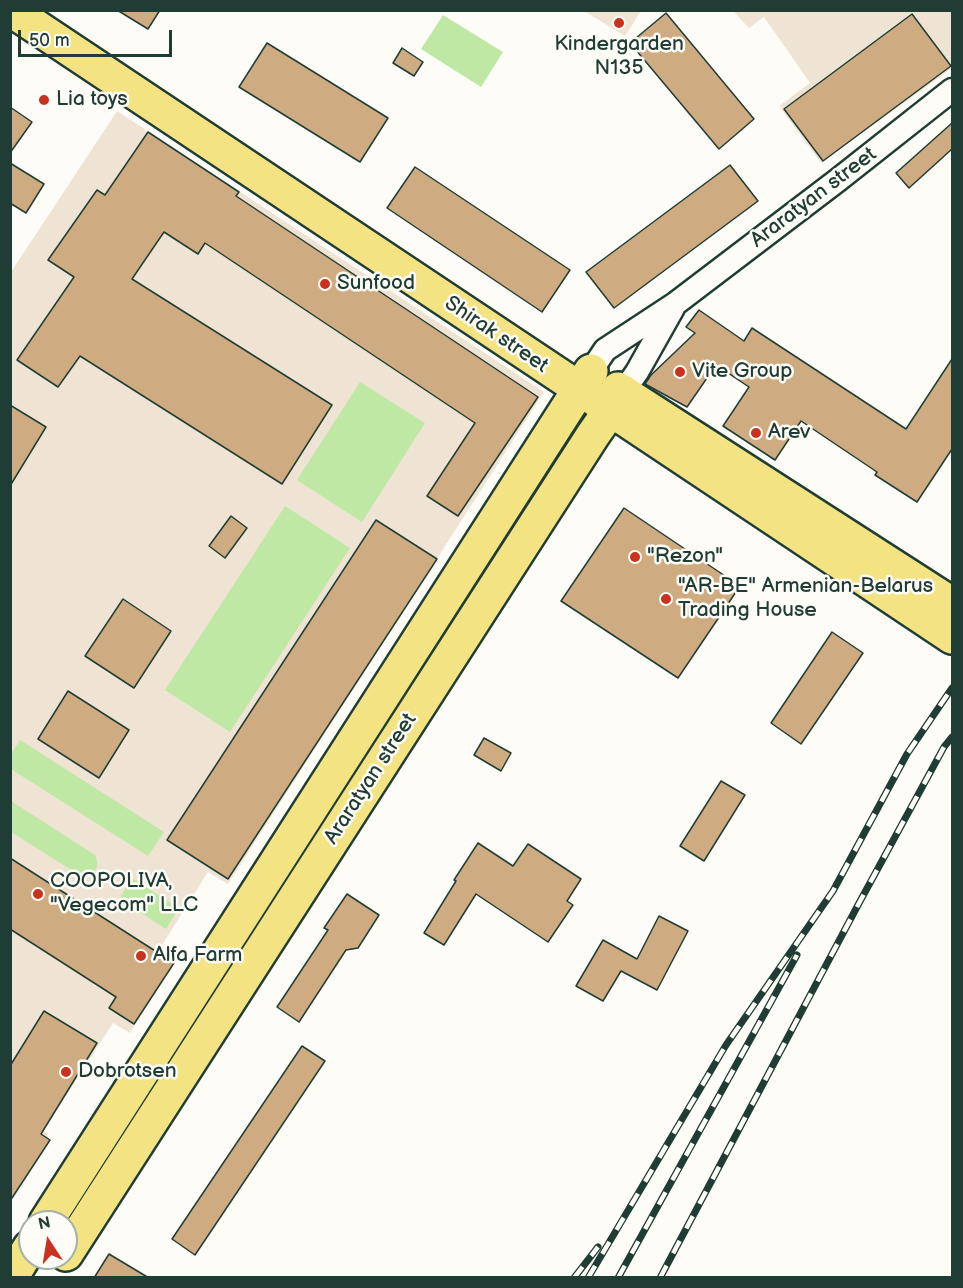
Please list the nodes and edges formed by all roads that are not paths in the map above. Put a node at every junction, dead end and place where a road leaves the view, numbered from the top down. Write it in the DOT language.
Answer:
graph roads {
  1 [pos="11,10"];
  2 [pos="49,10"];
  3 [pos="952,90"];
  4 [pos="675,304"];
  5 [pos="584,380"];
  6 [pos="616,401"];
  7 [pos="915,596"];
  8 [pos="952,604"];
  9 [pos="952,637"];
  10 [pos="54,1210"];
  11 [pos="78,1235"];
  1 -- 5 [label="main road, Shirak street"];
  2 -- 5 [label="main road, Shirak street"];
  3 -- 4 [label="street, Araratyan street"];
  4 -- 5 [label="street, Araratyan street"];
  4 -- 6 [label="street, Araratyan street"];
  5 -- 6 [label="main road, Shirak street"];
  5 -- 10 [label="main road, Araratyan street"];
  6 -- 7 [label="main road, Shirak street"];
  6 -- 11 [label="main road, Araratyan street"];
  7 -- 8 [label="main road, Shirak street"];
  7 -- 9 [label="main road, Shirak street"];
}
